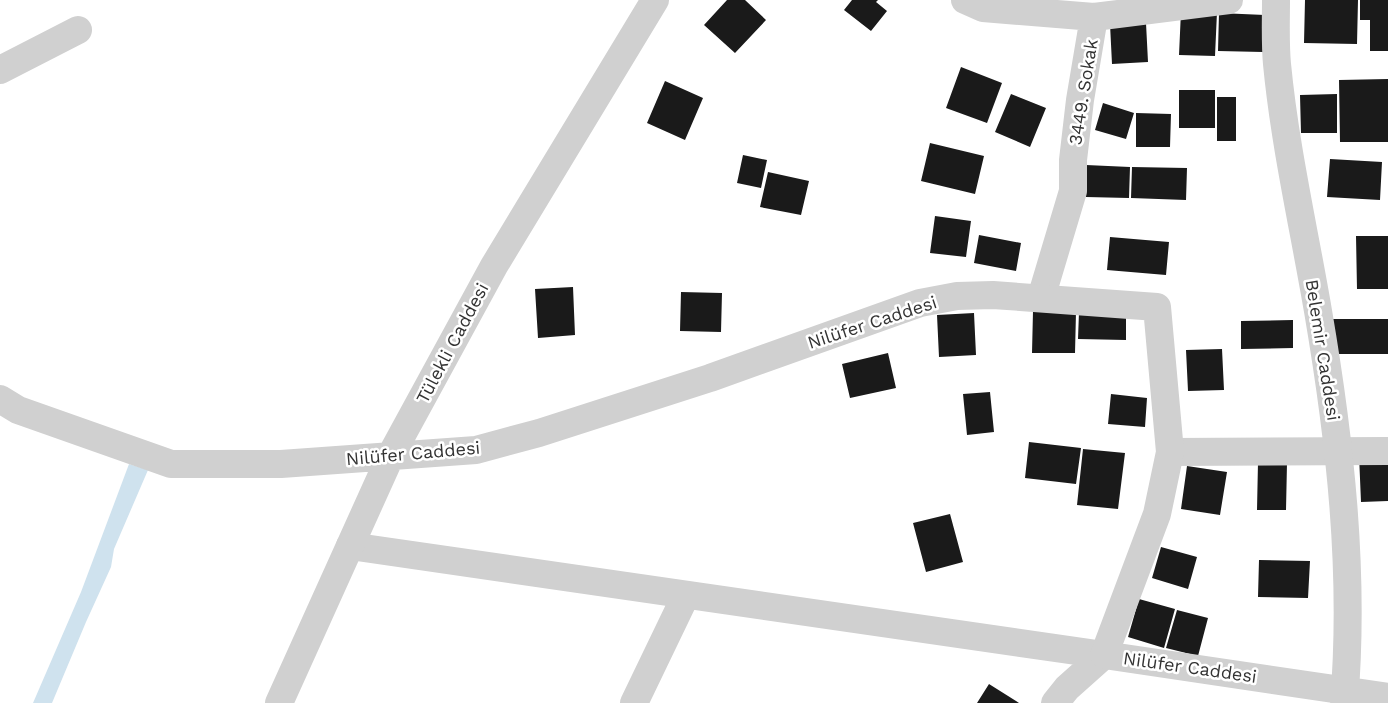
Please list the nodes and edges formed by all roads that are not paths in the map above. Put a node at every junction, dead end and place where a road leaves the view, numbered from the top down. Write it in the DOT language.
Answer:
graph roads {
  1 [pos="656,0"];
  2 [pos="965,0"];
  3 [pos="1229,0"];
  4 [pos="1276,0"];
  5 [pos="1094,17"];
  6 [pos="78,30"];
  7 [pos="0,70"];
  8 [pos="1042,298"];
  9 [pos="0,399"];
  10 [pos="1338,451"];
  11 [pos="1388,451"];
  12 [pos="1170,452"];
  13 [pos="391,455"];
  14 [pos="350,546"];
  15 [pos="686,595"];
  16 [pos="1104,655"];
  17 [pos="1344,696"];
  18 [pos="1388,696"];
  19 [pos="279,703"];
  20 [pos="634,703"];
  21 [pos="1055,703"];
  1 -- 13 [label="street, Tülekli Caddesi"];
  2 -- 5 [label="street"];
  3 -- 5 [label="street, 3449. Sokak"];
  4 -- 10 [label="street, Belemir Caddesi"];
  5 -- 8 [label="street, 3449. Sokak"];
  6 -- 7 [label="street"];
  8 -- 12 [label="street, Nilüfer Caddesi"];
  8 -- 13 [label="street, Nilüfer Caddesi"];
  9 -- 13 [label="street, Nilüfer Caddesi"];
  10 -- 11 [label="street"];
  10 -- 12 [label="street"];
  10 -- 17 [label="street, Belemir Caddesi"];
  12 -- 16 [label="street, Nilüfer Caddesi"];
  13 -- 14 [label="street, Tülekli Caddesi"];
  14 -- 15 [label="street"];
  14 -- 19 [label="street, Tülekli Caddesi"];
  15 -- 16 [label="street"];
  15 -- 20 [label="street"];
  16 -- 17 [label="street, Nilüfer Caddesi"];
  16 -- 21 [label="street"];
  17 -- 18 [label="street, Nilüfer Caddesi"];
}
